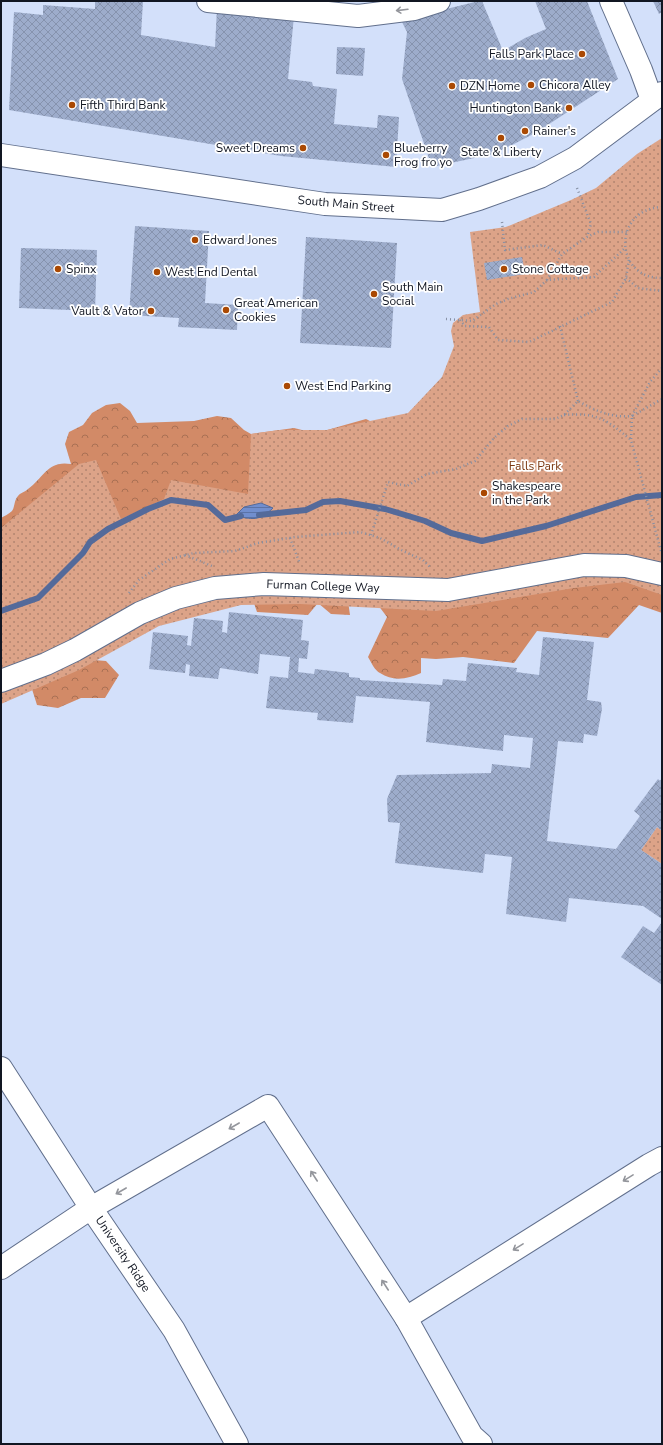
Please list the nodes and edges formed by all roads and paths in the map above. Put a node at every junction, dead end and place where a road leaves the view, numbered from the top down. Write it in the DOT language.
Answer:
graph roads {
  1 [pos="208,1"];
  2 [pos="439,1"];
  3 [pos="611,1"];
  4 [pos="316,6"];
  5 [pos="657,97"];
  6 [pos="1,155"];
  7 [pos="577,188"];
  8 [pos="662,207"];
  9 [pos="502,222"];
  10 [pos="626,232"];
  11 [pos="587,237"];
  12 [pos="625,248"];
  13 [pos="562,254"];
  14 [pos="629,259"];
  15 [pos="626,278"];
  16 [pos="662,278"];
  17 [pos="547,280"];
  18 [pos="662,291"];
  19 [pos="446,319"];
  20 [pos="460,320"];
  21 [pos="560,326"];
  22 [pos="662,368"];
  23 [pos="662,399"];
  24 [pos="578,401"];
  25 [pos="564,415"];
  26 [pos="632,416"];
  27 [pos="632,442"];
  28 [pos="371,535"];
  29 [pos="662,554"];
  30 [pos="432,570"];
  31 [pos="662,574"];
  32 [pos="118,625"];
  33 [pos="1,681"];
  34 [pos="1,1068"];
  35 [pos="662,1158"];
  36 [pos="91,1208"];
  37 [pos="1,1268"];
  38 [pos="406,1318"];
  39 [pos="472,1441"];
  40 [pos="237,1444"];
  1 -- 4 [label="street"];
  2 -- 4 [label="street, one-way"];
  3 -- 5 [label="street"];
  5 -- 6 [label="street, South Main Street"];
  7 -- 11 [label="path"];
  8 -- 10 [label="path"];
  9 -- 13 [label="path"];
  10 -- 11 [label="path"];
  10 -- 12 [label="path"];
  11 -- 13 [label="path"];
  12 -- 14 [label="path"];
  12 -- 17 [label="path"];
  13 -- 17 [label="path"];
  14 -- 15 [label="path"];
  14 -- 16 [label="path"];
  15 -- 18 [label="path"];
  15 -- 21 [label="path"];
  17 -- 20 [label="path"];
  19 -- 20 [label="path"];
  20 -- 21 [label="path"];
  21 -- 24 [label="path"];
  22 -- 26 [label="path"];
  23 -- 26 [label="path"];
  24 -- 25 [label="path"];
  24 -- 26 [label="path"];
  25 -- 27 [label="path"];
  25 -- 28 [label="path"];
  26 -- 27 [label="path"];
  27 -- 29 [label="path"];
  28 -- 30 [label="path"];
  28 -- 32 [label="path"];
  31 -- 32 [label="street, Furman College Way"];
  32 -- 33 [label="street, Furman College Way"];
  34 -- 36 [label="street, University Ridge"];
  35 -- 38 [label="street, one-way"];
  36 -- 37 [label="street"];
  38 -- 36 [label="street, one-way"];
  36 -- 40 [label="street, University Ridge"];
  38 -- 39 [label="street"];
}
